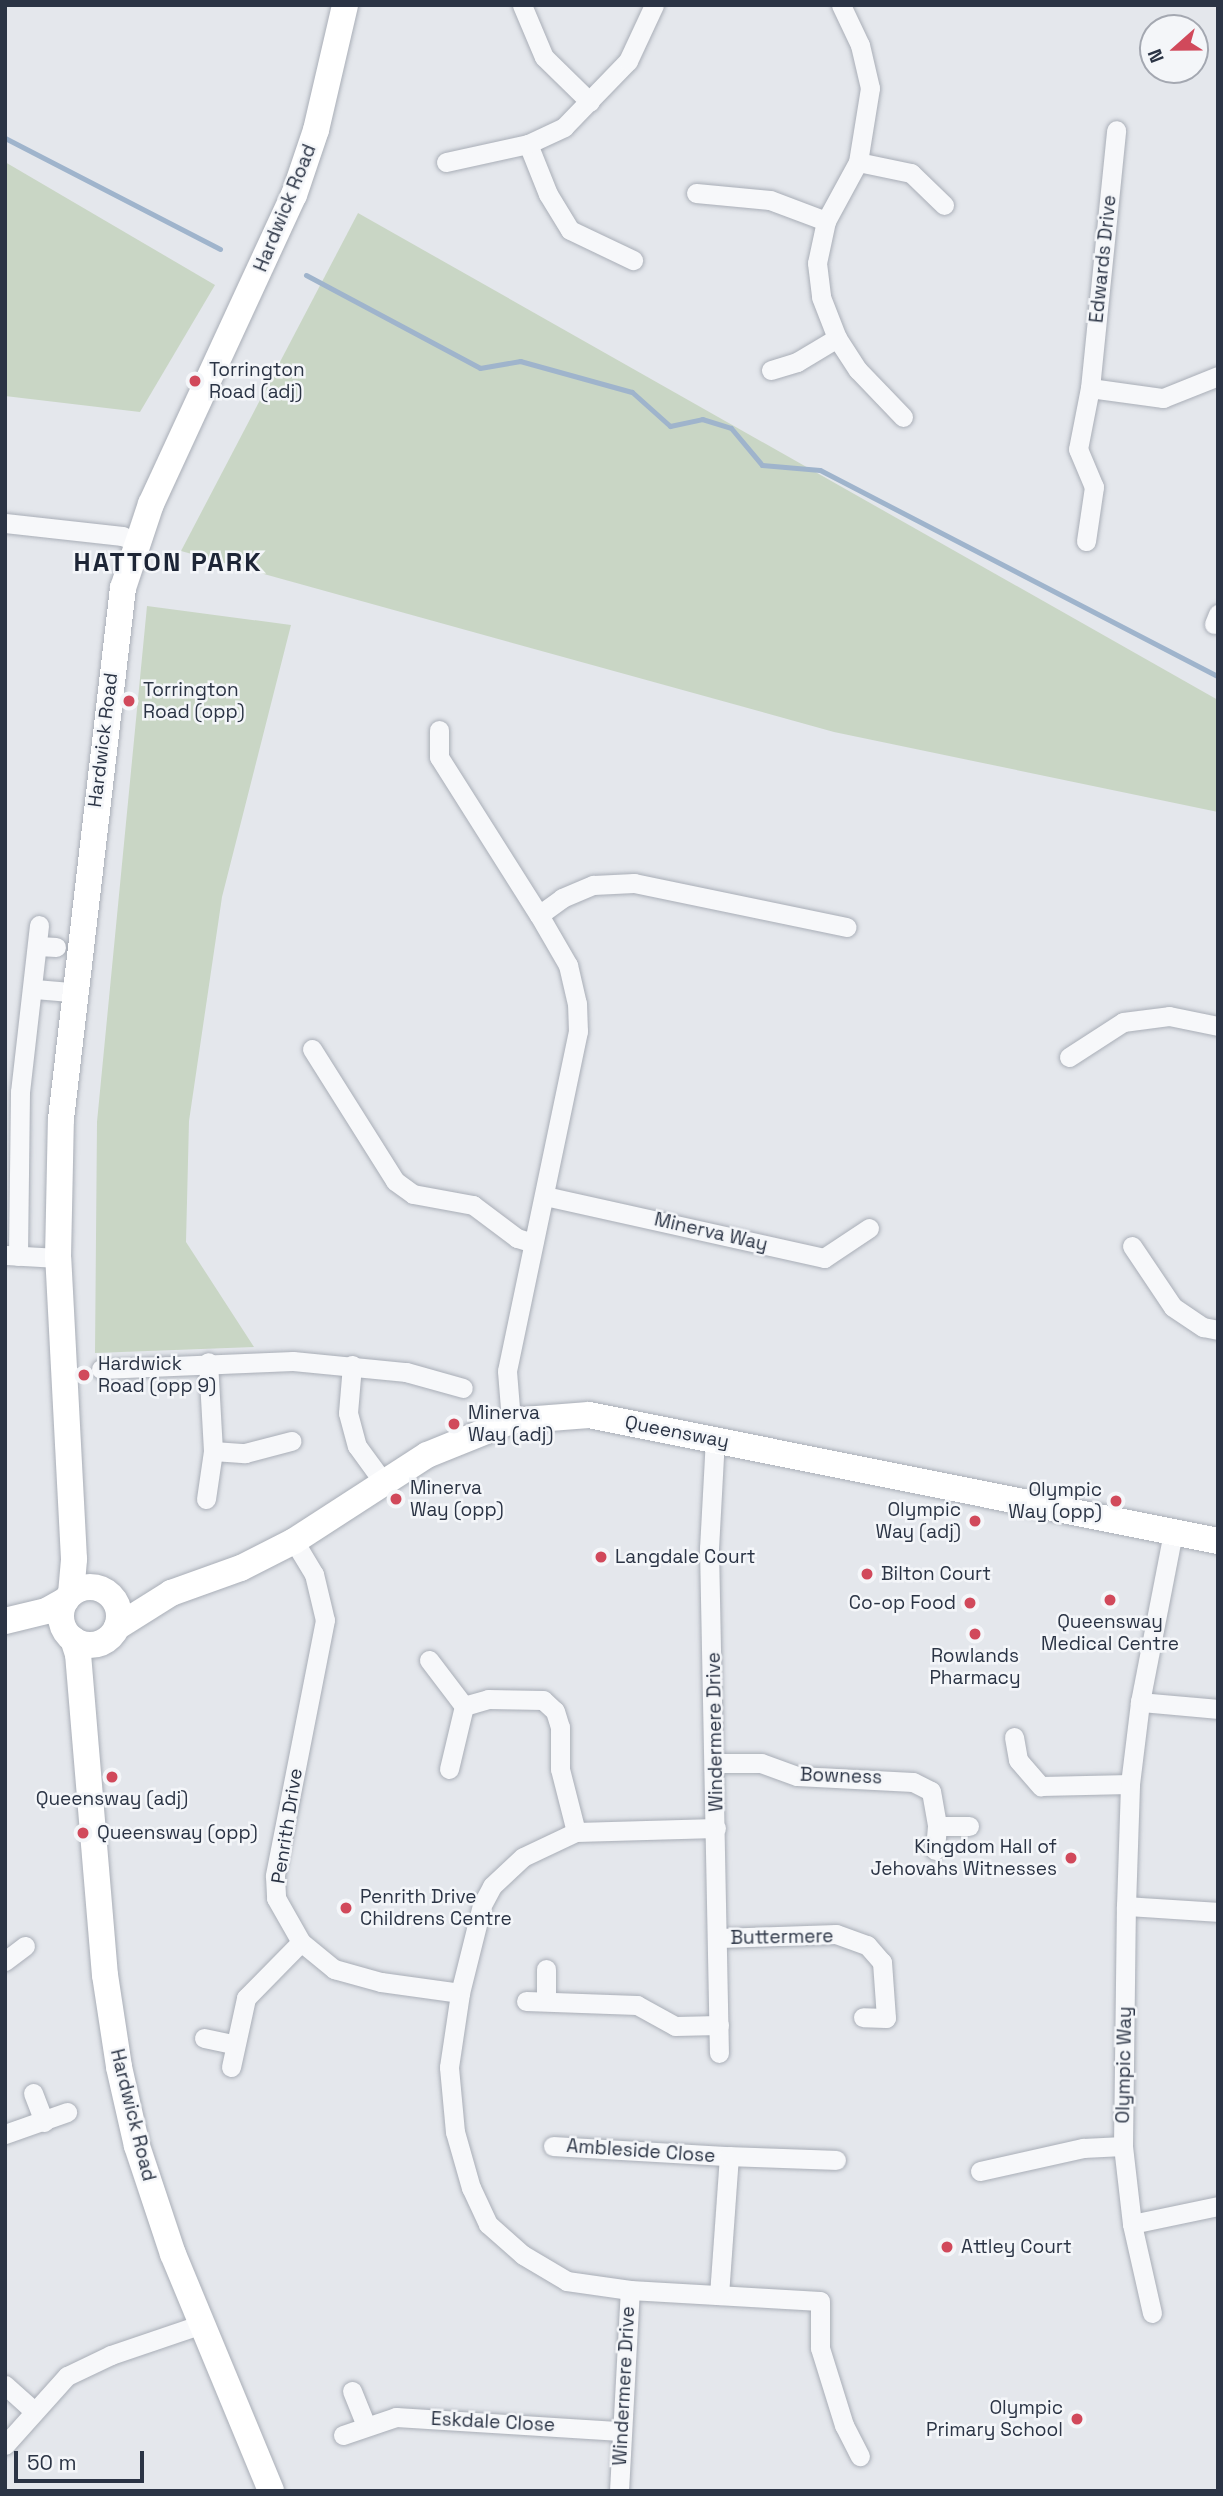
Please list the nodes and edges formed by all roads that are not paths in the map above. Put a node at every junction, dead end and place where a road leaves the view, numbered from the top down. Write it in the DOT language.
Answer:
graph roads {
  1 [pos="345,5"];
  2 [pos="522,5"];
  3 [pos="654,5"];
  4 [pos="841,5"];
  5 [pos="590,102"];
  6 [pos="1116,130"];
  7 [pos="528,144"];
  8 [pos="446,162"];
  9 [pos="858,162"];
  10 [pos="696,193"];
  11 [pos="944,205"];
  12 [pos="825,222"];
  13 [pos="633,260"];
  14 [pos="837,338"];
  15 [pos="771,370"];
  16 [pos="1218,376"];
  17 [pos="1090,388"];
  18 [pos="903,418"];
  19 [pos="5,523"];
  20 [pos="1086,541"];
  21 [pos="137,542"];
  22 [pos="439,730"];
  23 [pos="539,915"];
  24 [pos="39,925"];
  25 [pos="846,927"];
  26 [pos="35,989"];
  27 [pos="73,992"];
  28 [pos="1218,1026"];
  29 [pos="312,1049"];
  30 [pos="1069,1057"];
  31 [pos="544,1196"];
  32 [pos="869,1228"];
  33 [pos="533,1243"];
  34 [pos="1132,1246"];
  35 [pos="12,1256"];
  36 [pos="58,1258"];
  37 [pos="1218,1330"];
  38 [pos="208,1362"];
  39 [pos="352,1365"];
  40 [pos="101,1369"];
  41 [pos="463,1388"];
  42 [pos="511,1420"];
  43 [pos="715,1438"];
  44 [pos="291,1441"];
  45 [pos="213,1451"];
  46 [pos="384,1483"];
  47 [pos="206,1499"];
  48 [pos="71,1517"];
  49 [pos="1173,1532"];
  50 [pos="294,1541"];
  51 [pos="1218,1541"];
  52 [pos="107,1593"];
  53 [pos="171,1593"];
  54 [pos="68,1597"];
  55 [pos="5,1622"];
  56 [pos="112,1633"];
  57 [pos="70,1636"];
  58 [pos="429,1660"];
  59 [pos="1140,1702"];
  60 [pos="464,1706"];
  61 [pos="1218,1709"];
  62 [pos="83,1718"];
  63 [pos="1014,1737"];
  64 [pos="716,1763"];
  65 [pos="449,1769"];
  66 [pos="1130,1784"];
  67 [pos="937,1826"];
  68 [pos="969,1826"];
  69 [pos="716,1828"];
  70 [pos="576,1832"];
  71 [pos="935,1850"];
  72 [pos="1126,1906"];
  73 [pos="1218,1912"];
  74 [pos="719,1938"];
  75 [pos="301,1942"];
  76 [pos="25,1946"];
  77 [pos="5,1961"];
  78 [pos="546,1969"];
  79 [pos="460,1993"];
  80 [pos="526,2001"];
  81 [pos="546,2001"];
  82 [pos="863,2017"];
  83 [pos="719,2025"];
  84 [pos="204,2038"];
  85 [pos="232,2044"];
  86 [pos="719,2053"];
  87 [pos="231,2067"];
  88 [pos="33,2093"];
  89 [pos="67,2112"];
  90 [pos="44,2122"];
  91 [pos="5,2134"];
  92 [pos="553,2146"];
  93 [pos="1123,2146"];
  94 [pos="729,2157"];
  95 [pos="836,2160"];
  96 [pos="980,2171"];
  97 [pos="1218,2206"];
  98 [pos="1132,2224"];
  99 [pos="630,2290"];
  100 [pos="719,2295"];
  101 [pos="1152,2313"];
  102 [pos="202,2324"];
  103 [pos="5,2385"];
  104 [pos="352,2391"];
  105 [pos="33,2410"];
  106 [pos="366,2425"];
  107 [pos="621,2431"];
  108 [pos="343,2435"];
  109 [pos="5,2445"];
  110 [pos="860,2456"];
  111 [pos="271,2491"];
  112 [pos="619,2491"];
  1 -- 21 [label="street, Hardwick Road"];
  2 -- 5 [label="street"];
  3 -- 5 [label="street"];
  4 -- 9 [label="street"];
  5 -- 7 [label="street"];
  6 -- 17 [label="street, Edwards Drive"];
  7 -- 8 [label="street"];
  7 -- 13 [label="street"];
  9 -- 11 [label="street"];
  9 -- 12 [label="street"];
  10 -- 12 [label="street"];
  12 -- 14 [label="street"];
  14 -- 15 [label="street"];
  14 -- 18 [label="street"];
  16 -- 17 [label="street"];
  17 -- 20 [label="street, Edwards Drive"];
  19 -- 21 [label="street"];
  21 -- 27 [label="street, Hardwick Road"];
  22 -- 23 [label="street"];
  23 -- 25 [label="street"];
  23 -- 31 [label="street"];
  24 -- 26 [label="street"];
  26 -- 27 [label="street"];
  26 -- 35 [label="street"];
  27 -- 36 [label="street, Hardwick Road"];
  28 -- 30 [label="street"];
  29 -- 33 [label="street"];
  31 -- 32 [label="street, Minerva Way"];
  31 -- 33 [label="street"];
  33 -- 42 [label="street"];
  34 -- 37 [label="street"];
  35 -- 36 [label="street"];
  36 -- 48 [label="street, Hardwick Road"];
  38 -- 39 [label="street"];
  38 -- 40 [label="street"];
  38 -- 45 [label="street"];
  39 -- 41 [label="street"];
  39 -- 46 [label="street"];
  42 -- 43 [label="street, Queensway"];
  42 -- 46 [label="street, Queensway"];
  43 -- 49 [label="street, Queensway"];
  43 -- 64 [label="street, Windermere Drive"];
  44 -- 45 [label="street"];
  45 -- 47 [label="street"];
  46 -- 50 [label="street, Queensway"];
  48 -- 52 [label="street, Hardwick Road"];
  48 -- 54 [label="street, Hardwick Road"];
  49 -- 51 [label="street, Queensway"];
  49 -- 59 [label="street, Olympic Way"];
  50 -- 53 [label="street, Queensway"];
  50 -- 75 [label="street, Penrith Drive"];
  52 -- 53 [label="street, Queensway"];
  52 -- 54 [label="street"];
  52 -- 56 [label="street"];
  53 -- 56 [label="street, Queensway"];
  54 -- 55 [label="street"];
  54 -- 57 [label="street"];
  55 -- 57 [label="street"];
  56 -- 57 [label="street"];
  56 -- 62 [label="street, Hardwick Road"];
  57 -- 62 [label="street, Hardwick Road"];
  58 -- 60 [label="street"];
  59 -- 61 [label="street"];
  59 -- 66 [label="street, Olympic Way"];
  60 -- 65 [label="street"];
  60 -- 70 [label="street"];
  62 -- 102 [label="street, Hardwick Road"];
  63 -- 66 [label="street"];
  64 -- 67 [label="street, Bowness"];
  64 -- 69 [label="street, Windermere Drive"];
  66 -- 72 [label="street, Olympic Way"];
  67 -- 68 [label="street"];
  67 -- 71 [label="street, Bowness"];
  69 -- 70 [label="street, Windermere Drive"];
  69 -- 74 [label="street"];
  70 -- 79 [label="street, Windermere Drive"];
  72 -- 73 [label="street"];
  72 -- 93 [label="street, Olympic Way"];
  74 -- 82 [label="street, Buttermere"];
  74 -- 83 [label="street"];
  75 -- 79 [label="street, Penrith Drive"];
  75 -- 85 [label="street"];
  76 -- 77 [label="street"];
  78 -- 81 [label="street"];
  79 -- 99 [label="street, Windermere Drive"];
  80 -- 81 [label="street"];
  81 -- 83 [label="street"];
  83 -- 86 [label="street"];
  84 -- 85 [label="street"];
  85 -- 87 [label="street"];
  88 -- 90 [label="street"];
  89 -- 90 [label="street"];
  90 -- 91 [label="street"];
  92 -- 94 [label="street, Ambleside Close"];
  93 -- 96 [label="street"];
  93 -- 98 [label="street, Olympic Way"];
  94 -- 95 [label="street, Ambleside Close"];
  94 -- 100 [label="street, Ambleside Close"];
  97 -- 98 [label="street"];
  98 -- 101 [label="street, Olympic Way"];
  99 -- 100 [label="street"];
  99 -- 107 [label="street, Windermere Drive"];
  100 -- 110 [label="street"];
  102 -- 105 [label="street"];
  102 -- 111 [label="street, Hardwick Road"];
  103 -- 105 [label="street"];
  104 -- 106 [label="street"];
  105 -- 109 [label="street"];
  106 -- 107 [label="street, Eskdale Close"];
  106 -- 108 [label="street, Eskdale Close"];
  107 -- 112 [label="street, Windermere Drive"];
}
